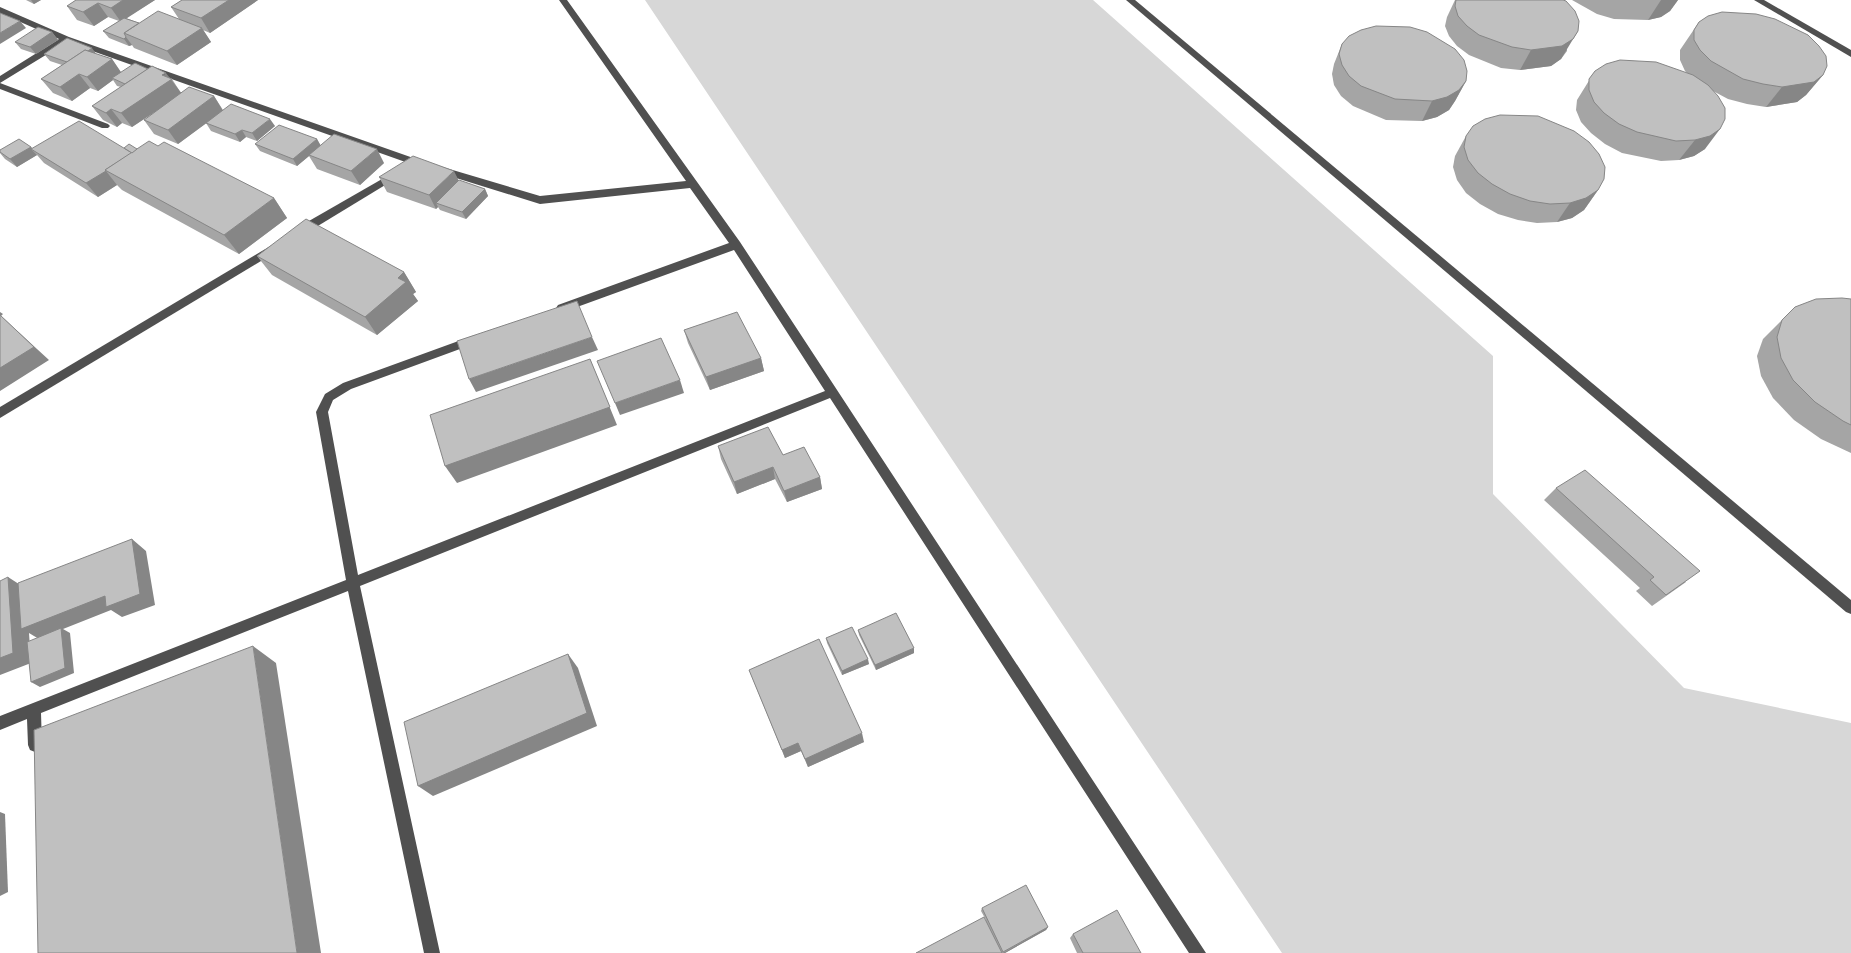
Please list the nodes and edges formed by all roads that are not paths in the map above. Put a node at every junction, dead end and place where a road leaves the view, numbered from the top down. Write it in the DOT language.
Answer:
graph roads {
  1 [pos="562,0"];
  2 [pos="1130,0"];
  3 [pos="1758,0"];
  4 [pos="0,10"];
  5 [pos="66,39"];
  6 [pos="1851,54"];
  7 [pos="0,80"];
  8 [pos="0,86"];
  9 [pos="105,126"];
  10 [pos="415,162"];
  11 [pos="694,184"];
  12 [pos="736,245"];
  13 [pos="550,312"];
  14 [pos="486,335"];
  15 [pos="831,393"];
  16 [pos="0,413"];
  17 [pos="352,584"];
  18 [pos="1851,608"];
  19 [pos="34,710"];
  20 [pos="0,723"];
  21 [pos="36,758"];
  22 [pos="432,953"];
  23 [pos="1198,953"];
  1 -- 11 [label="street"];
  2 -- 18 [label="street"];
  3 -- 6 [label="street"];
  4 -- 5 [label="street"];
  5 -- 7 [label="street"];
  5 -- 10 [label="street"];
  8 -- 9 [label="street"];
  10 -- 11 [label="street"];
  10 -- 16 [label="street"];
  11 -- 12 [label="street"];
  12 -- 13 [label="street"];
  12 -- 15 [label="street"];
  14 -- 17 [label="street"];
  15 -- 17 [label="street"];
  15 -- 23 [label="street"];
  17 -- 19 [label="street"];
  17 -- 22 [label="street"];
  19 -- 20 [label="street"];
  19 -- 21 [label="street"];
}
